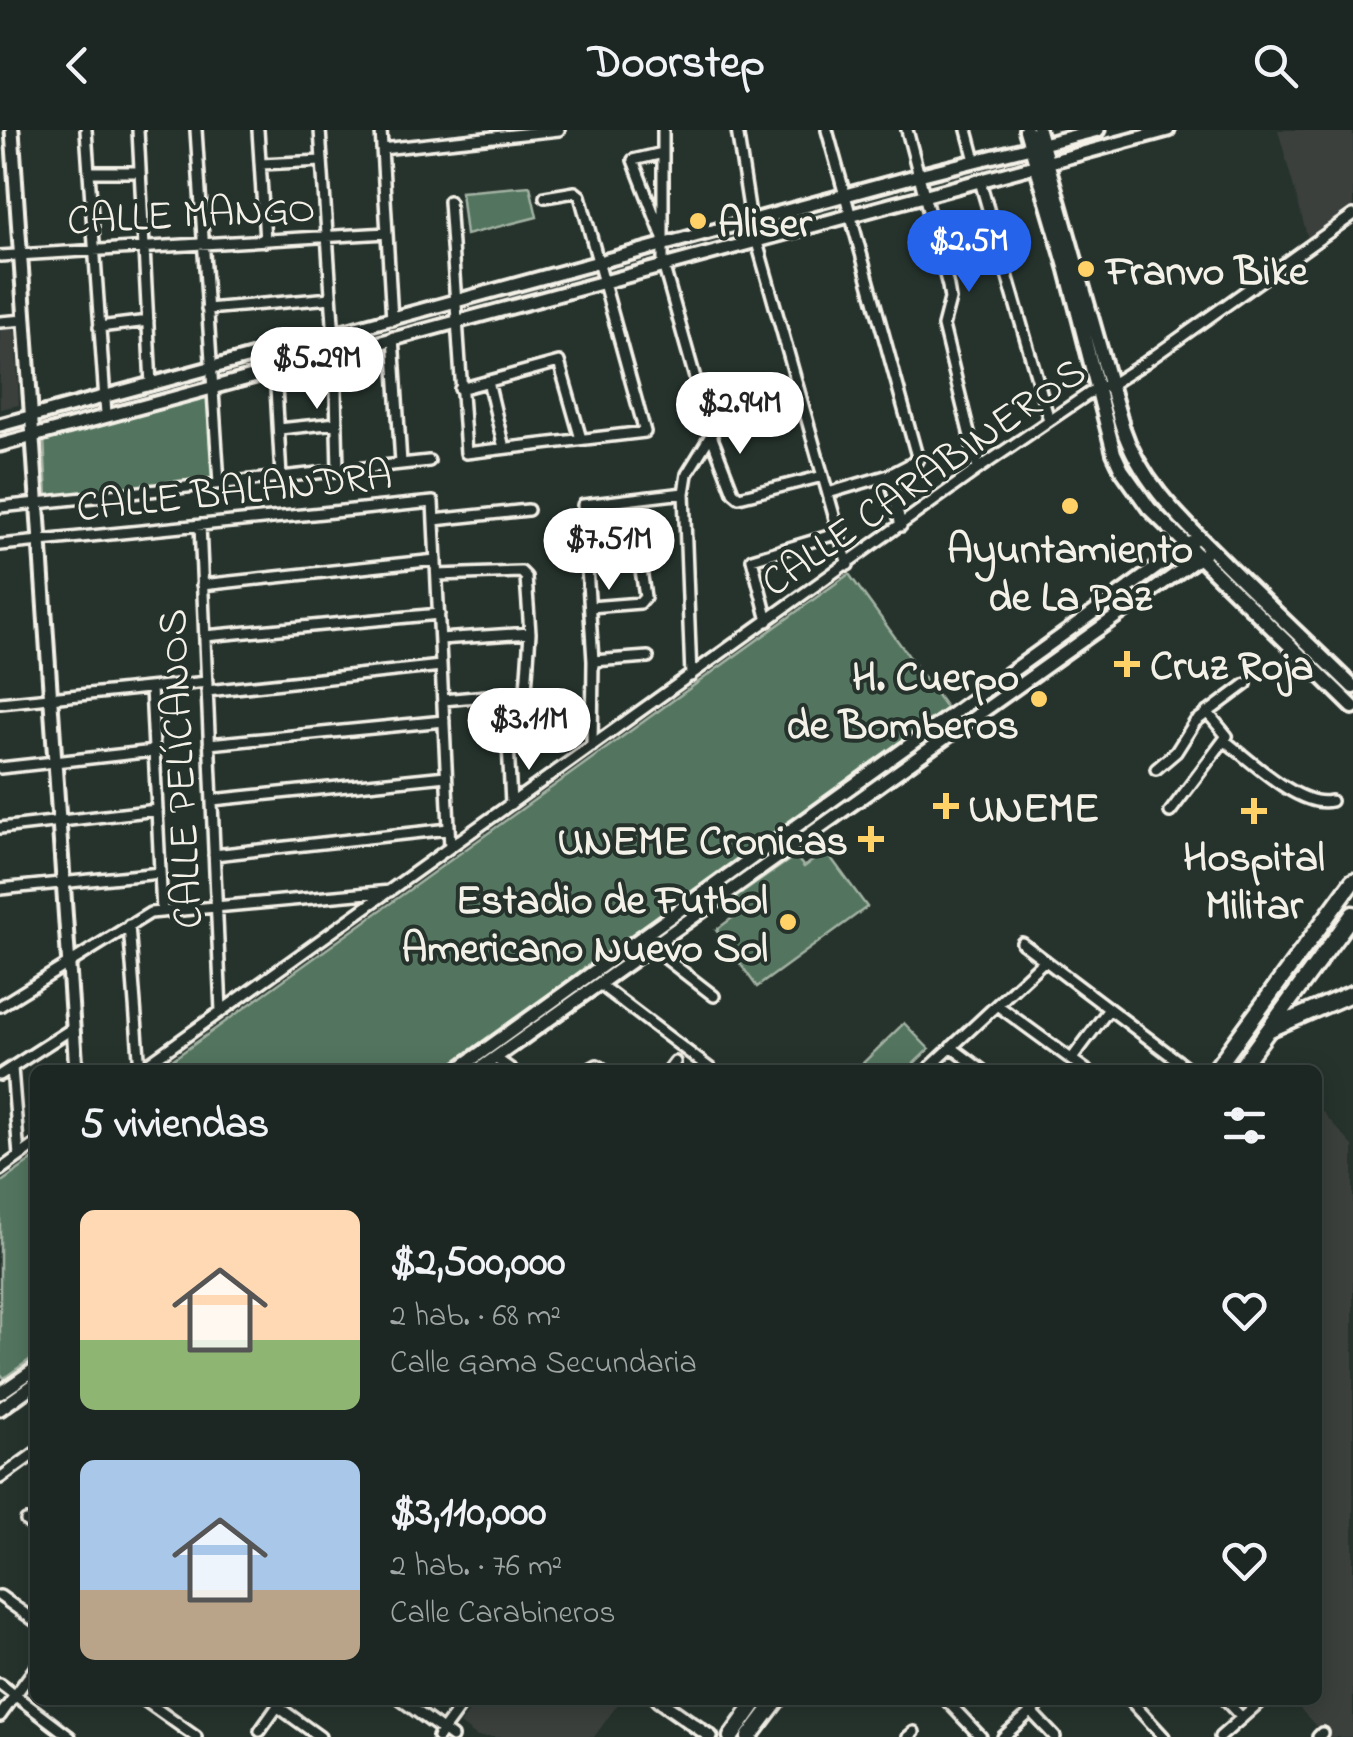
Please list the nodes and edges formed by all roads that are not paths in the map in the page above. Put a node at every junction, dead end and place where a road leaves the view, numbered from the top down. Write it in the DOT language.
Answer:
graph roads {
  1 [pos="12,130"];
  2 [pos="86,130"];
  3 [pos="138,130"];
  4 [pos="196,130"];
  5 [pos="258,130"];
  6 [pos="320,130"];
  7 [pos="381,130"];
  8 [pos="442,130"];
  9 [pos="559,130"];
  10 [pos="663,130"];
  11 [pos="737,130"];
  12 [pos="827,130"];
  13 [pos="907,130"];
  14 [pos="967,130"];
  15 [pos="1026,130"];
  16 [pos="1038,130"];
  17 [pos="1098,130"];
  18 [pos="1168,130"];
  19 [pos="1128,135"];
  20 [pos="442,142"];
  21 [pos="1036,147"];
  22 [pos="382,149"];
  23 [pos="663,152"];
  24 [pos="976,160"];
  25 [pos="322,161"];
  26 [pos="261,164"];
  27 [pos="1041,165"];
  28 [pos="89,172"];
  29 [pos="140,172"];
  30 [pos="918,174"];
  31 [pos="980,181"];
  32 [pos="923,194"];
  33 [pos="546,197"];
  34 [pos="846,197"];
  35 [pos="449,202"];
  36 [pos="851,215"];
  37 [pos="1353,215"];
  38 [pos="752,221"];
  39 [pos="387,233"];
  40 [pos="327,237"];
  41 [pos="264,240"];
  42 [pos="758,240"];
  43 [pos="662,242"];
  44 [pos="203,244"];
  45 [pos="144,248"];
  46 [pos="94,251"];
  47 [pos="20,255"];
  48 [pos="0,256"];
  49 [pos="598,263"];
  50 [pos="663,264"];
  51 [pos="604,282"];
  52 [pos="331,298"];
  53 [pos="455,301"];
  54 [pos="207,309"];
  55 [pos="24,320"];
  56 [pos="392,320"];
  57 [pos="148,321"];
  58 [pos="456,321"];
  59 [pos="0,322"];
  60 [pos="100,327"];
  61 [pos="334,336"];
  62 [pos="393,338"];
  63 [pos="335,353"];
  64 [pos="276,368"];
  65 [pos="212,369"];
  66 [pos="488,381"];
  67 [pos="151,385"];
  68 [pos="212,386"];
  69 [pos="1104,387"];
  70 [pos="460,388"];
  71 [pos="104,398"];
  72 [pos="106,414"];
  73 [pos="33,417"];
  74 [pos="1049,420"];
  75 [pos="337,423"];
  76 [pos="0,425"];
  77 [pos="279,429"];
  78 [pos="711,435"];
  79 [pos="34,436"];
  80 [pos="581,439"];
  81 [pos="0,444"];
  82 [pos="504,448"];
  83 [pos="429,461"];
  84 [pos="402,464"];
  85 [pos="338,470"];
  86 [pos="978,470"];
  87 [pos="823,476"];
  88 [pos="889,476"];
  89 [pos="281,477"];
  90 [pos="219,482"];
  91 [pos="684,493"];
  92 [pos="828,493"];
  93 [pos="38,503"];
  94 [pos="0,507"];
  95 [pos="528,510"];
  96 [pos="434,520"];
  97 [pos="200,525"];
  98 [pos="901,526"];
  99 [pos="839,534"];
  100 [pos="1199,536"];
  101 [pos="41,541"];
  102 [pos="0,545"];
  103 [pos="1186,546"];
  104 [pos="1211,549"];
  105 [pos="588,556"];
  106 [pos="1199,559"];
  107 [pos="436,560"];
  108 [pos="848,565"];
  109 [pos="437,575"];
  110 [pos="202,585"];
  111 [pos="1108,602"];
  112 [pos="590,607"];
  113 [pos="438,614"];
  114 [pos="1117,617"];
  115 [pos="768,621"];
  116 [pos="1074,626"];
  117 [pos="530,633"];
  118 [pos="205,636"];
  119 [pos="440,640"];
  120 [pos="1084,640"];
  121 [pos="648,656"];
  122 [pos="1030,657"];
  123 [pos="593,661"];
  124 [pos="441,666"];
  125 [pos="1040,672"];
  126 [pos="691,676"];
  127 [pos="1000,679"];
  128 [pos="1246,684"];
  129 [pos="1331,685"];
  130 [pos="207,687"];
  131 [pos="1353,687"];
  132 [pos="151,688"];
  133 [pos="1010,694"];
  134 [pos="52,698"];
  135 [pos="443,700"];
  136 [pos="0,703"];
  137 [pos="1353,707"];
  138 [pos="958,709"];
  139 [pos="1208,712"];
  140 [pos="444,721"];
  141 [pos="968,723"];
  142 [pos="1224,740"];
  143 [pos="508,743"];
  144 [pos="210,744"];
  145 [pos="592,746"];
  146 [pos="154,751"];
  147 [pos="56,762"];
  148 [pos="0,768"];
  149 [pos="1156,769"];
  150 [pos="446,776"];
  151 [pos="212,800"];
  152 [pos="1331,800"];
  153 [pos="511,804"];
  154 [pos="821,807"];
  155 [pos="157,810"];
  156 [pos="1170,812"];
  157 [pos="832,820"];
  158 [pos="60,821"];
  159 [pos="0,828"];
  160 [pos="449,829"];
  161 [pos="450,847"];
  162 [pos="214,856"];
  163 [pos="160,873"];
  164 [pos="1353,881"];
  165 [pos="62,883"];
  166 [pos="0,890"];
  167 [pos="390,892"];
  168 [pos="217,908"];
  169 [pos="694,909"];
  170 [pos="162,911"];
  171 [pos="1353,914"];
  172 [pos="1326,920"];
  173 [pos="129,925"];
  174 [pos="1341,931"];
  175 [pos="1022,943"];
  176 [pos="652,948"];
  177 [pos="1045,960"];
  178 [pos="68,964"];
  179 [pos="599,984"];
  180 [pos="1353,993"];
  181 [pos="714,996"];
  182 [pos="0,1006"];
  183 [pos="997,1006"];
  184 [pos="1109,1009"];
  185 [pos="222,1011"];
  186 [pos="73,1028"];
  187 [pos="1270,1029"];
  188 [pos="951,1048"];
  189 [pos="495,1058"];
  190 [pos="1072,1060"];
  191 [pos="76,1065"];
  192 [pos="139,1065"];
  193 [pos="146,1065"];
  194 [pos="464,1065"];
  195 [pos="485,1065"];
  196 [pos="505,1065"];
  197 [pos="705,1065"];
  198 [pos="932,1065"];
  199 [pos="975,1065"];
  200 [pos="1078,1065"];
  201 [pos="1183,1065"];
  202 [pos="1219,1065"];
  203 [pos="1242,1065"];
  204 [pos="12,1068"];
  205 [pos="0,1075"];
  206 [pos="30,1148"];
  207 [pos="19,1156"];
  208 [pos="0,1170"];
  209 [pos="30,1372"];
  210 [pos="30,1388"];
  211 [pos="0,1393"];
  212 [pos="0,1409"];
  213 [pos="30,1457"];
  214 [pos="0,1478"];
  215 [pos="26,1521"];
  216 [pos="30,1524"];
  217 [pos="0,1596"];
  218 [pos="30,1617"];
  219 [pos="30,1675"];
  220 [pos="0,1684"];
  221 [pos="15,1695"];
  222 [pos="151,1705"];
  223 [pos="279,1705"];
  224 [pos="282,1705"];
  225 [pos="406,1705"];
  226 [pos="462,1705"];
  227 [pos="665,1705"];
  228 [pos="754,1705"];
  229 [pos="772,1705"];
  230 [pos="951,1705"];
  231 [pos="1025,1705"];
  232 [pos="1039,1705"];
  233 [pos="1135,1705"];
  234 [pos="1230,1705"];
  235 [pos="1256,1705"];
  236 [pos="1031,1712"];
  237 [pos="0,1716"];
  238 [pos="1242,1718"];
  239 [pos="260,1731"];
  240 [pos="444,1735"];
  241 [pos="70,1737"];
  242 [pos="196,1737"];
  243 [pos="320,1737"];
  244 [pos="711,1737"];
  245 [pos="731,1737"];
  246 [pos="749,1737"];
  247 [pos="981,1737"];
  248 [pos="1003,1737"];
  249 [pos="1055,1737"];
  250 [pos="1164,1737"];
  251 [pos="1220,1737"];
  1 -- 47 [label="street"];
  2 -- 28 [label="street"];
  3 -- 29 [label="street"];
  4 -- 44 [label="street"];
  5 -- 26 [label="street"];
  6 -- 25 [label="street"];
  7 -- 22 [label="street"];
  8 -- 20 [label="street"];
  9 -- 20 [label="street"];
  10 -- 23 [label="street"];
  11 -- 38 [label="street"];
  12 -- 34 [label="street"];
  13 -- 30 [label="street"];
  14 -- 24 [label="street"];
  15 -- 21 [label="main road"];
  16 -- 21 [label="main road"];
  17 -- 21 [label="street"];
  18 -- 19 [label="street"];
  19 -- 27 [label="street"];
  20 -- 22 [label="street"];
  21 -- 24 [label="street"];
  21 -- 27 [label="main road"];
  22 -- 39 [label="street"];
  23 -- 43 [label="street"];
  23 -- 43 [label="street"];
  24 -- 30 [label="street"];
  25 -- 26 [label="street"];
  25 -- 40 [label="street"];
  26 -- 41 [label="street"];
  27 -- 31 [label="street"];
  27 -- 69 [label="main road"];
  28 -- 29 [label="street"];
  28 -- 46 [label="street"];
  29 -- 45 [label="street"];
  30 -- 32 [label="street"];
  30 -- 34 [label="street"];
  31 -- 32 [label="street"];
  31 -- 74 [label="street"];
  32 -- 36 [label="street"];
  32 -- 86 [label="street"];
  33 -- 49 [label="street"];
  34 -- 36 [label="street"];
  34 -- 38 [label="street"];
  35 -- 53 [label="street"];
  36 -- 42 [label="street"];
  36 -- 88 [label="street"];
  37 -- 69 [label="street, CALLE CARABINEROS"];
  38 -- 42 [label="street"];
  38 -- 43 [label="street"];
  39 -- 40 [label="street, CALLE MANGO"];
  39 -- 56 [label="street"];
  40 -- 41 [label="street, CALLE MANGO"];
  40 -- 52 [label="street"];
  41 -- 44 [label="street, CALLE MANGO"];
  42 -- 50 [label="street"];
  42 -- 87 [label="street"];
  43 -- 49 [label="street"];
  43 -- 50 [label="street"];
  44 -- 45 [label="street, CALLE MANGO"];
  44 -- 54 [label="street"];
  45 -- 46 [label="street, CALLE MANGO"];
  45 -- 57 [label="street"];
  46 -- 47 [label="street, CALLE MANGO"];
  46 -- 60 [label="street"];
  47 -- 48 [label="street, CALLE MANGO"];
  47 -- 55 [label="street"];
  49 -- 51 [label="street"];
  49 -- 53 [label="street"];
  50 -- 51 [label="street"];
  50 -- 78 [label="street"];
  51 -- 58 [label="street"];
  51 -- 80 [label="street"];
  52 -- 54 [label="street"];
  52 -- 61 [label="street"];
  53 -- 56 [label="street"];
  53 -- 58 [label="street"];
  54 -- 65 [label="street"];
  55 -- 59 [label="street"];
  55 -- 73 [label="street"];
  56 -- 61 [label="street"];
  57 -- 60 [label="street"];
  57 -- 67 [label="street"];
  58 -- 62 [label="street"];
  58 -- 70 [label="street"];
  60 -- 71 [label="street"];
  61 -- 63 [label="street"];
  61 -- 65 [label="street"];
  62 -- 63 [label="street"];
  62 -- 84 [label="street"];
  63 -- 64 [label="street"];
  63 -- 75 [label="street"];
  64 -- 68 [label="street"];
  64 -- 77 [label="street"];
  65 -- 67 [label="street"];
  65 -- 68 [label="street"];
  66 -- 70 [label="street"];
  66 -- 80 [label="street"];
  66 -- 82 [label="street"];
  67 -- 71 [label="street"];
  68 -- 72 [label="street"];
  68 -- 90 [label="street"];
  69 -- 74 [label="street, CALLE CARABINEROS"];
  69 -- 100 [label="main road"];
  69 -- 103 [label="main road"];
  70 -- 82 [label="street"];
  71 -- 72 [label="street"];
  71 -- 73 [label="street"];
  72 -- 79 [label="street"];
  73 -- 76 [label="street"];
  73 -- 79 [label="street"];
  74 -- 86 [label="street, CALLE CARABINEROS"];
  75 -- 77 [label="street"];
  75 -- 85 [label="street"];
  77 -- 89 [label="street"];
  78 -- 87 [label="street"];
  78 -- 91 [label="street"];
  79 -- 81 [label="street"];
  79 -- 93 [label="street"];
  80 -- 82 [label="street"];
  83 -- 84 [label="street"];
  84 -- 85 [label="street"];
  85 -- 89 [label="street"];
  86 -- 98 [label="street, CALLE CARABINEROS"];
  87 -- 92 [label="street"];
  88 -- 92 [label="street"];
  88 -- 98 [label="street"];
  89 -- 90 [label="street"];
  90 -- 93 [label="street"];
  91 -- 105 [label="street"];
  91 -- 126 [label="street"];
  92 -- 99 [label="street"];
  93 -- 94 [label="street"];
  93 -- 101 [label="street"];
  95 -- 96 [label="street"];
  96 -- 97 [label="street, CALLE BALANDRA"];
  96 -- 107 [label="street"];
  97 -- 101 [label="street, CALLE BALANDRA"];
  97 -- 110 [label="street, CALLE PELÍCANOS"];
  98 -- 108 [label="street, CALLE CARABINEROS"];
  99 -- 108 [label="street"];
  99 -- 115 [label="street"];
  100 -- 103 [label="street"];
  100 -- 104 [label="main road"];
  101 -- 102 [label="street, CALLE BALANDRA"];
  101 -- 134 [label="street"];
  103 -- 106 [label="main road"];
  103 -- 111 [label="street"];
  104 -- 106 [label="street"];
  104 -- 131 [label="main road"];
  105 -- 112 [label="street"];
  105 -- 112 [label="street"];
  106 -- 114 [label="street"];
  106 -- 129 [label="main road"];
  107 -- 109 [label="street"];
  107 -- 110 [label="street"];
  108 -- 115 [label="street, CALLE CARABINEROS"];
  109 -- 113 [label="street"];
  109 -- 117 [label="street"];
  110 -- 118 [label="street, CALLE PELÍCANOS"];
  111 -- 114 [label="street"];
  111 -- 116 [label="street"];
  112 -- 123 [label="street"];
  113 -- 118 [label="street"];
  113 -- 119 [label="street"];
  114 -- 120 [label="street"];
  115 -- 126 [label="street, CALLE CARABINEROS"];
  116 -- 120 [label="street"];
  116 -- 122 [label="street"];
  117 -- 119 [label="street"];
  117 -- 135 [label="street"];
  118 -- 130 [label="street, CALLE PELÍCANOS"];
  119 -- 124 [label="street"];
  120 -- 125 [label="street"];
  121 -- 123 [label="street"];
  122 -- 125 [label="street"];
  122 -- 127 [label="street"];
  123 -- 145 [label="street"];
  124 -- 130 [label="street"];
  124 -- 135 [label="street"];
  125 -- 133 [label="street"];
  126 -- 145 [label="street, CALLE CARABINEROS"];
  127 -- 133 [label="street"];
  127 -- 138 [label="street"];
  128 -- 139 [label="street"];
  129 -- 131 [label="main road"];
  129 -- 137 [label="main road"];
  130 -- 132 [label="street"];
  130 -- 144 [label="street, CALLE PELÍCANOS"];
  132 -- 134 [label="street"];
  132 -- 146 [label="street"];
  133 -- 141 [label="street"];
  134 -- 136 [label="street"];
  134 -- 147 [label="street"];
  135 -- 140 [label="street"];
  138 -- 141 [label="street"];
  138 -- 154 [label="street"];
  139 -- 142 [label="street"];
  139 -- 149 [label="street"];
  140 -- 144 [label="street"];
  140 -- 150 [label="street"];
  141 -- 157 [label="street"];
  142 -- 152 [label="street"];
  142 -- 156 [label="street"];
  143 -- 153 [label="street"];
  144 -- 151 [label="street, CALLE PELÍCANOS"];
  145 -- 153 [label="street, CALLE CARABINEROS"];
  146 -- 147 [label="street"];
  146 -- 155 [label="street"];
  147 -- 148 [label="street"];
  147 -- 158 [label="street"];
  150 -- 151 [label="street"];
  150 -- 160 [label="street"];
  151 -- 162 [label="street, CALLE PELÍCANOS"];
  153 -- 161 [label="street, CALLE CARABINEROS"];
  154 -- 157 [label="street"];
  154 -- 169 [label="street"];
  155 -- 158 [label="street"];
  155 -- 163 [label="street"];
  157 -- 169 [label="street"];
  158 -- 159 [label="street"];
  158 -- 165 [label="street"];
  160 -- 161 [label="street"];
  160 -- 162 [label="street"];
  161 -- 167 [label="street, CALLE CARABINEROS"];
  162 -- 168 [label="street, CALLE PELÍCANOS"];
  163 -- 165 [label="street"];
  163 -- 170 [label="street"];
  164 -- 172 [label="main road"];
  165 -- 166 [label="street"];
  165 -- 178 [label="street"];
  167 -- 168 [label="street"];
  167 -- 185 [label="street, CALLE CARABINEROS"];
  168 -- 170 [label="street"];
  168 -- 185 [label="street, CALLE PELÍCANOS"];
  169 -- 176 [label="street"];
  169 -- 194 [label="street"];
  170 -- 173 [label="street"];
  171 -- 174 [label="main road"];
  172 -- 174 [label="main road"];
  172 -- 202 [label="main road"];
  173 -- 178 [label="street"];
  173 -- 192 [label="street"];
  174 -- 187 [label="main road"];
  175 -- 177 [label="street"];
  176 -- 179 [label="street"];
  176 -- 181 [label="street"];
  177 -- 183 [label="street"];
  177 -- 184 [label="street"];
  178 -- 182 [label="street"];
  178 -- 186 [label="street"];
  179 -- 189 [label="street"];
  179 -- 197 [label="street"];
  180 -- 187 [label="main road"];
  183 -- 188 [label="street"];
  183 -- 190 [label="street"];
  184 -- 190 [label="street"];
  184 -- 201 [label="street"];
  185 -- 193 [label="street, CALLE CARABINEROS"];
  186 -- 191 [label="street"];
  186 -- 204 [label="street"];
  187 -- 203 [label="main road"];
  188 -- 198 [label="street"];
  188 -- 199 [label="street"];
  189 -- 195 [label="street"];
  189 -- 196 [label="street"];
  190 -- 200 [label="street"];
  204 -- 205 [label="street"];
  204 -- 207 [label="street"];
  206 -- 207 [label="street"];
  207 -- 208 [label="street"];
  209 -- 211 [label="street"];
  210 -- 212 [label="street"];
  213 -- 214 [label="street"];
  215 -- 216 [label="street"];
  217 -- 218 [label="street"];
  219 -- 221 [label="street"];
  220 -- 221 [label="street"];
  221 -- 237 [label="street"];
  221 -- 241 [label="street"];
  222 -- 242 [label="street"];
  223 -- 239 [label="street"];
  224 -- 243 [label="street"];
  225 -- 240 [label="street"];
  226 -- 240 [label="street"];
  227 -- 244 [label="street"];
  228 -- 245 [label="main road"];
  229 -- 246 [label="main road"];
  230 -- 247 [label="street"];
  231 -- 236 [label="street"];
  232 -- 236 [label="street"];
  233 -- 250 [label="street"];
  234 -- 238 [label="street"];
  235 -- 238 [label="street"];
  236 -- 248 [label="street"];
  236 -- 249 [label="street"];
  238 -- 251 [label="street"];
}
